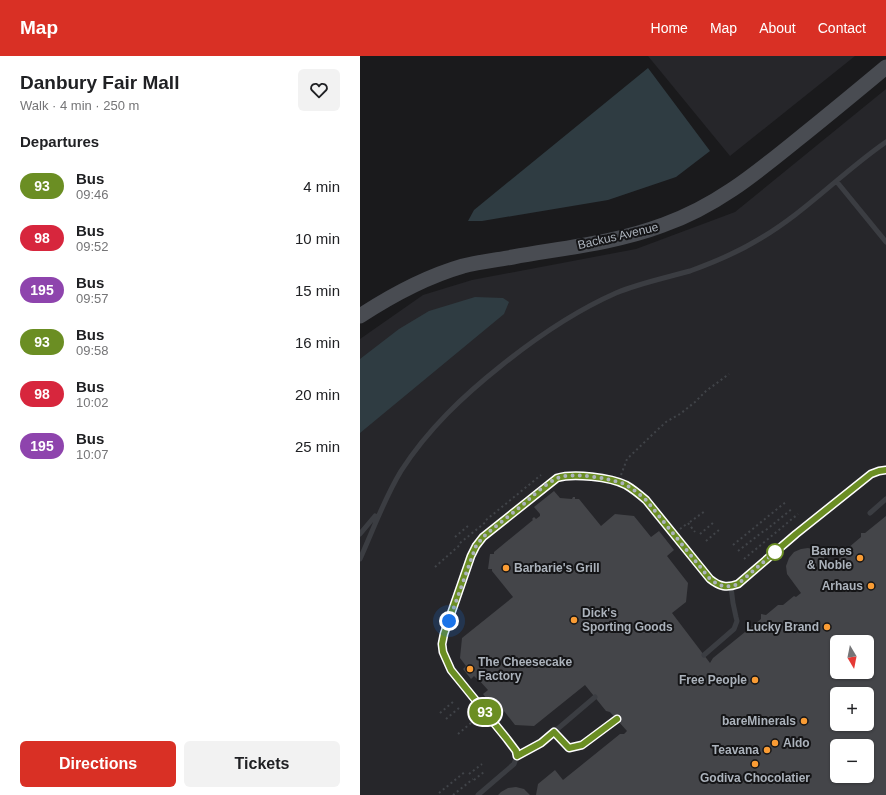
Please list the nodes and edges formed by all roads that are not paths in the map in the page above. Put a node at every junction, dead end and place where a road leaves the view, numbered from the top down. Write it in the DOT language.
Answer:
graph roads {
  1 [pos="886,67"];
  2 [pos="886,142"];
  3 [pos="837,182"];
  4 [pos="886,242"];
  5 [pos="360,316"];
  6 [pos="886,470"];
  7 [pos="886,499"];
  8 [pos="380,508"];
  9 [pos="870,513"];
  10 [pos="360,534"];
  11 [pos="360,558"];
  12 [pos="730,587"];
  13 [pos="704,655"];
  14 [pos="595,697"];
  15 [pos="617,719"];
  16 [pos="554,732"];
  17 [pos="517,756"];
  18 [pos="478,795"];
  1 -- 5 [label="main road, Backus Avenue"];
  2 -- 3 [label="lane"];
  3 -- 4 [label="lane"];
  3 -- 8 [label="lane"];
  6 -- 12 [label="lane"];
  7 -- 9 [label="lane"];
  8 -- 10 [label="lane"];
  8 -- 11 [label="lane"];
  12 -- 13 [label="lane"];
  12 -- 17 [label="lane"];
  14 -- 16 [label="lane"];
  15 -- 16 [label="lane"];
  16 -- 17 [label="lane"];
  17 -- 18 [label="lane"];
}
